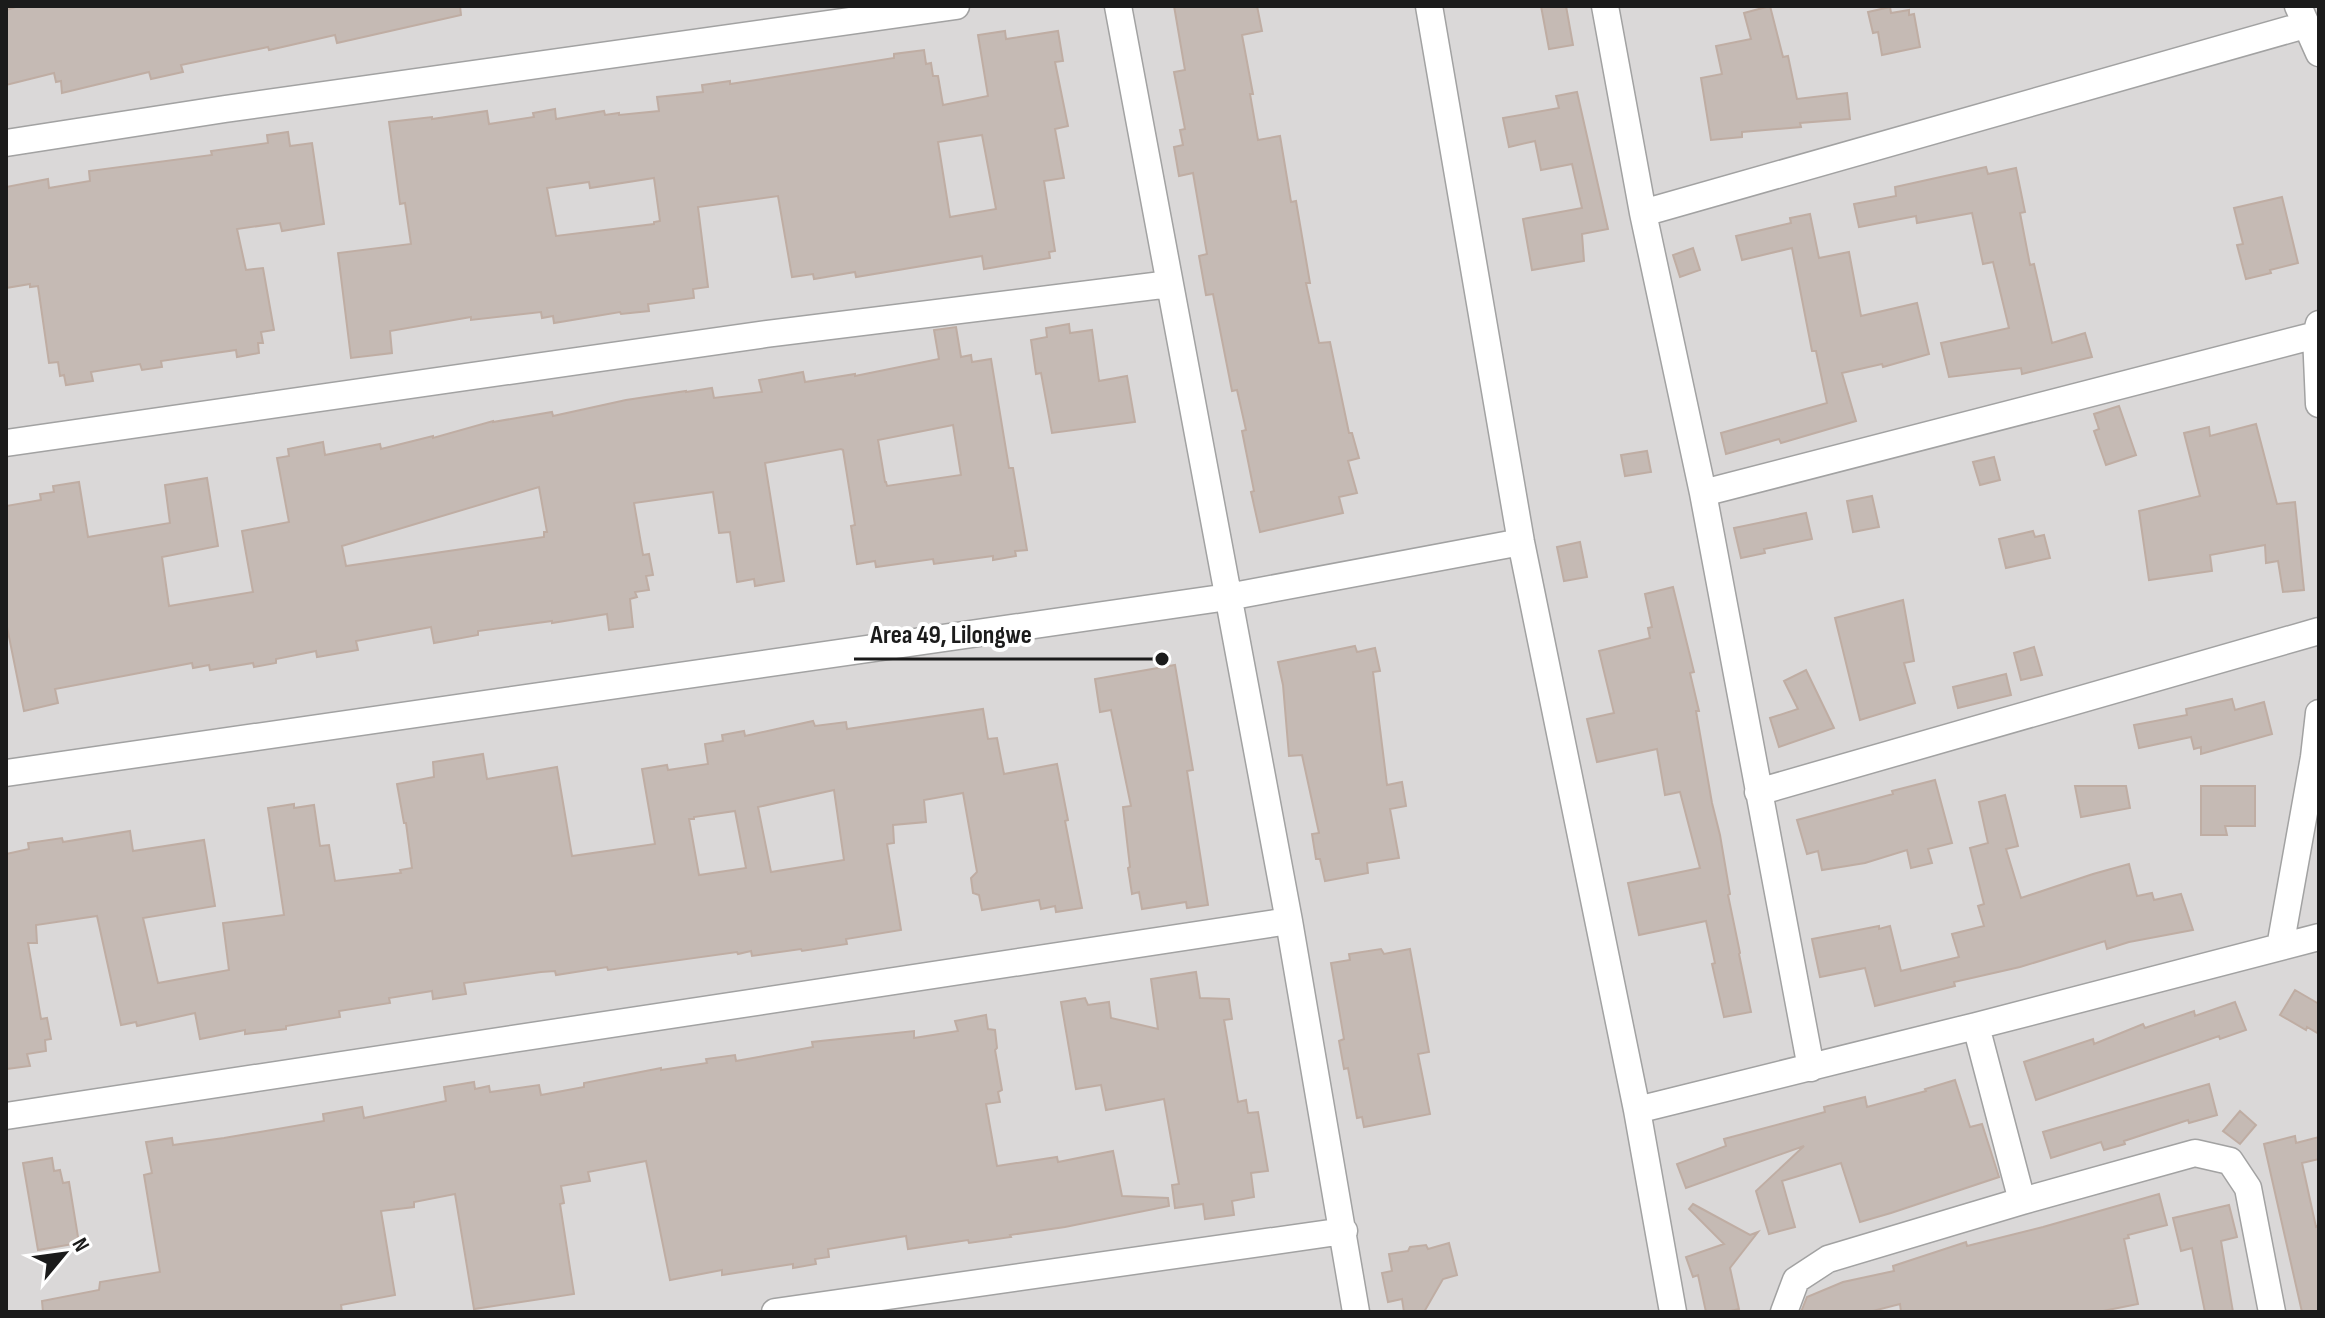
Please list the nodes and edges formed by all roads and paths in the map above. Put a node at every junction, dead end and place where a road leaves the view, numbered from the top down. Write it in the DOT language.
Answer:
graph roads {
  1 [pos="956,6"];
  2 [pos="1118,6"];
  3 [pos="1429,6"];
  4 [pos="1605,6"];
  5 [pos="2302,15"];
  6 [pos="2319,53"];
  7 [pos="6,143"];
  8 [pos="1643,213"];
  9 [pos="1170,284"];
  10 [pos="2317,330"];
  11 [pos="2319,404"];
  12 [pos="6,443"];
  13 [pos="1703,493"];
  14 [pos="1521,542"];
  15 [pos="1228,597"];
  16 [pos="2319,631"];
  17 [pos="2319,713"];
  18 [pos="6,773"];
  19 [pos="1758,792"];
  20 [pos="1289,921"];
  21 [pos="2319,937"];
  22 [pos="2280,947"];
  23 [pos="1976,1026"];
  24 [pos="1811,1068"];
  25 [pos="1637,1110"];
  26 [pos="6,1116"];
  27 [pos="2022,1201"];
  28 [pos="1344,1231"];
  29 [pos="775,1312"];
  30 [pos="1356,1312"];
  31 [pos="1673,1312"];
  32 [pos="1784,1312"];
  33 [pos="2272,1312"];
  1 -- 7 [label="street"];
  2 -- 9 [label="street"];
  3 -- 14 [label="street"];
  4 -- 8 [label="street"];
  5 -- 6 [label="street"];
  5 -- 8 [label="street"];
  8 -- 13 [label="street"];
  9 -- 12 [label="street"];
  9 -- 15 [label="street"];
  10 -- 11 [label="street"];
  10 -- 13 [label="street"];
  13 -- 19 [label="street"];
  14 -- 15 [label="street"];
  14 -- 25 [label="street"];
  15 -- 18 [label="street"];
  15 -- 20 [label="street"];
  16 -- 19 [label="street"];
  17 -- 22 [label="street"];
  19 -- 24 [label="street"];
  20 -- 26 [label="street"];
  20 -- 28 [label="street"];
  21 -- 22 [label="street"];
  22 -- 23 [label="street"];
  23 -- 24 [label="street"];
  23 -- 27 [label="street"];
  24 -- 25 [label="street"];
  25 -- 31 [label="street"];
  27 -- 32 [label="street"];
  27 -- 33 [label="street"];
  28 -- 29 [label="street"];
  28 -- 30 [label="street"];
}
